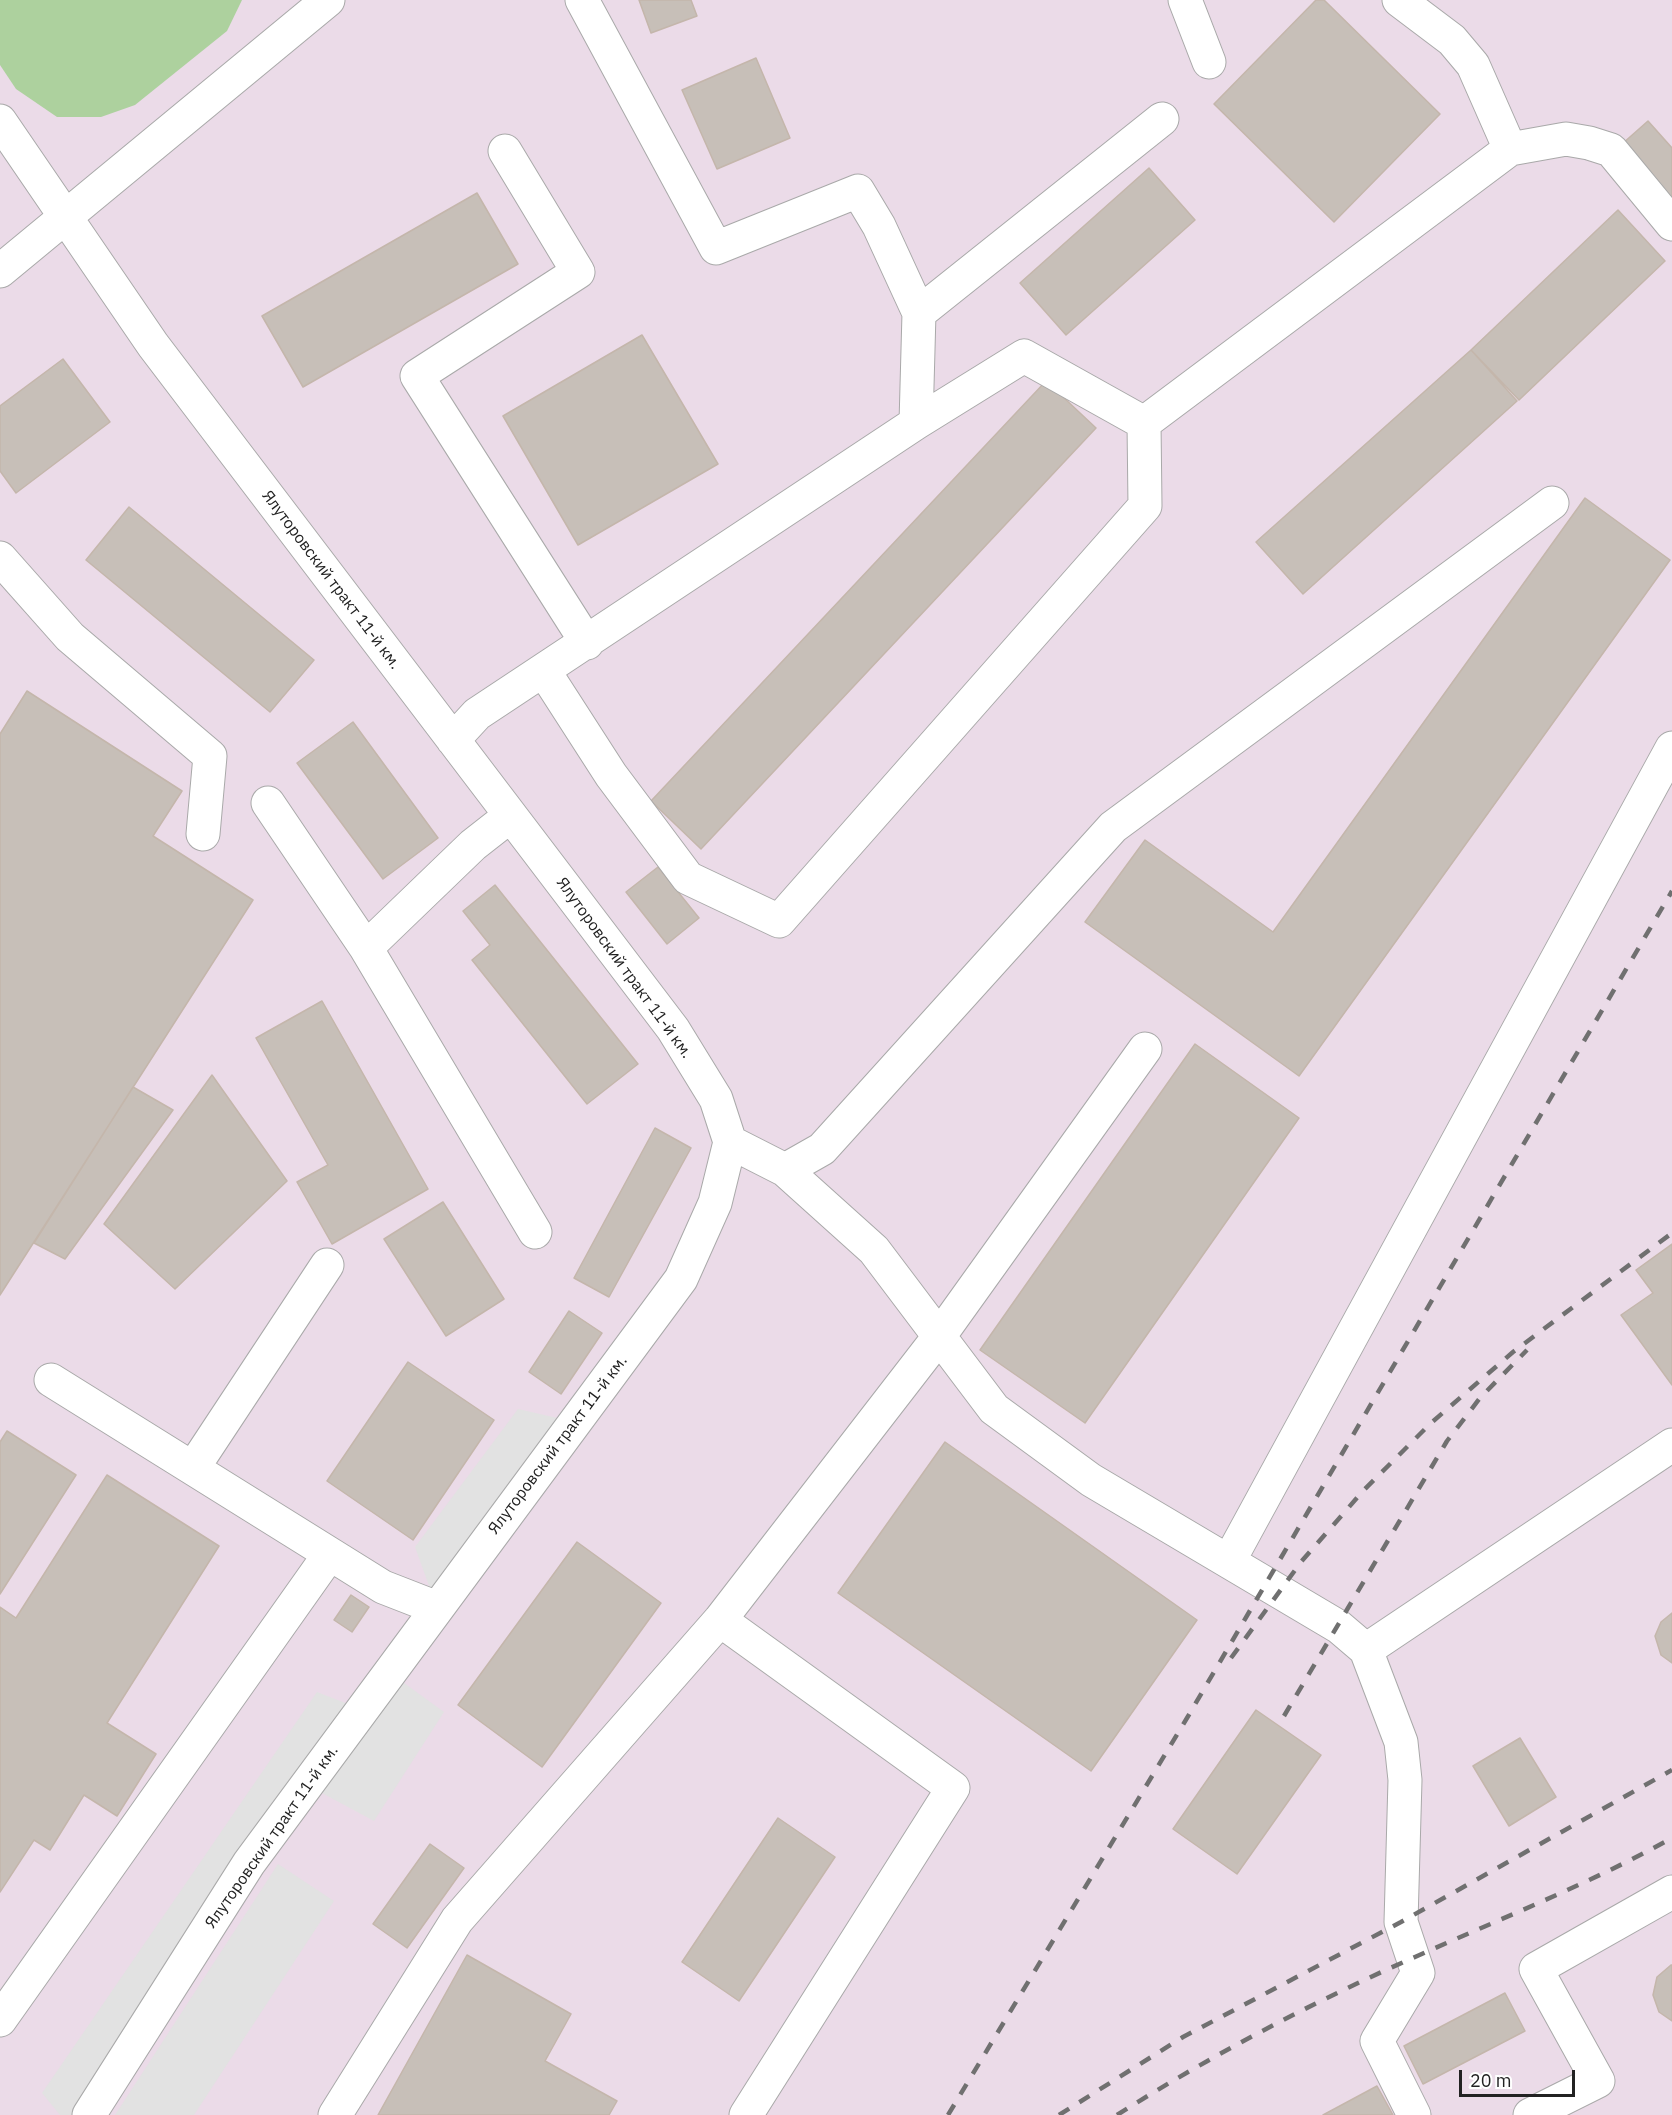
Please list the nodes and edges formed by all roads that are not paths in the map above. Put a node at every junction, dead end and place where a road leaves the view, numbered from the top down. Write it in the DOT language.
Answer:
graph roads {
  1 [pos="328,0"];
  2 [pos="582,0"];
  3 [pos="1185,0"];
  4 [pos="1399,0"];
  5 [pos="1209,62"];
  6 [pos="1162,119"];
  7 [pos="0,121"];
  8 [pos="1510,149"];
  9 [pos="505,151"];
  10 [pos="66,217"];
  11 [pos="1672,224"];
  12 [pos="0,271"];
  13 [pos="919,313"];
  14 [pos="916,423"];
  15 [pos="1144,423"];
  16 [pos="1552,503"];
  17 [pos="0,558"];
  18 [pos="587,643"];
  19 [pos="544,671"];
  20 [pos="453,740"];
  21 [pos="1672,748"];
  22 [pos="268,802"];
  23 [pos="510,816"];
  24 [pos="203,834"];
  25 [pos="366,948"];
  26 [pos="1145,1049"];
  27 [pos="730,1142"];
  28 [pos="785,1170"];
  29 [pos="535,1232"];
  30 [pos="327,1265"];
  31 [pos="938,1338"];
  32 [pos="51,1380"];
  33 [pos="1672,1445"];
  34 [pos="193,1468"];
  35 [pos="329,1555"];
  36 [pos="1229,1561"];
  37 [pos="437,1608"];
  38 [pos="720,1620"];
  39 [pos="1366,1650"];
  40 [pos="1672,1892"];
  41 [pos="1,2017"];
  42 [pos="89,2115"];
  43 [pos="335,2115"];
  44 [pos="746,2115"];
  45 [pos="1414,2115"];
  46 [pos="1530,2115"];
  1 -- 10 [label="street"];
  2 -- 13 [label="street"];
  3 -- 5 [label="street"];
  4 -- 8 [label="street"];
  6 -- 13 [label="street"];
  7 -- 10 [label="street, Ялуторовский тракт 11-й км."];
  8 -- 11 [label="street"];
  8 -- 15 [label="street"];
  9 -- 18 [label="street"];
  10 -- 12 [label="street"];
  10 -- 20 [label="street, Ялуторовский тракт 11-й км."];
  13 -- 14 [label="street"];
  14 -- 15 [label="street"];
  14 -- 18 [label="street"];
  15 -- 19 [label="street"];
  16 -- 28 [label="street"];
  17 -- 24 [label="street"];
  18 -- 19 [label="street"];
  19 -- 20 [label="street"];
  20 -- 23 [label="street, Ялуторовский тракт 11-й км."];
  21 -- 36 [label="street"];
  22 -- 25 [label="street"];
  23 -- 25 [label="street"];
  23 -- 27 [label="street, Ялуторовский тракт 11-й км."];
  25 -- 29 [label="street"];
  26 -- 31 [label="street"];
  27 -- 28 [label="street"];
  27 -- 37 [label="street, Ялуторовский тракт 11-й км."];
  28 -- 31 [label="street"];
  30 -- 34 [label="street"];
  31 -- 36 [label="street"];
  31 -- 38 [label="street"];
  32 -- 34 [label="street"];
  33 -- 39 [label="street"];
  34 -- 35 [label="street"];
  35 -- 37 [label="street"];
  35 -- 41 [label="street"];
  36 -- 39 [label="street"];
  37 -- 42 [label="street, Ялуторовский тракт 11-й км."];
  38 -- 43 [label="street"];
  38 -- 44 [label="street"];
  39 -- 45 [label="street"];
  40 -- 46 [label="street"];
}
